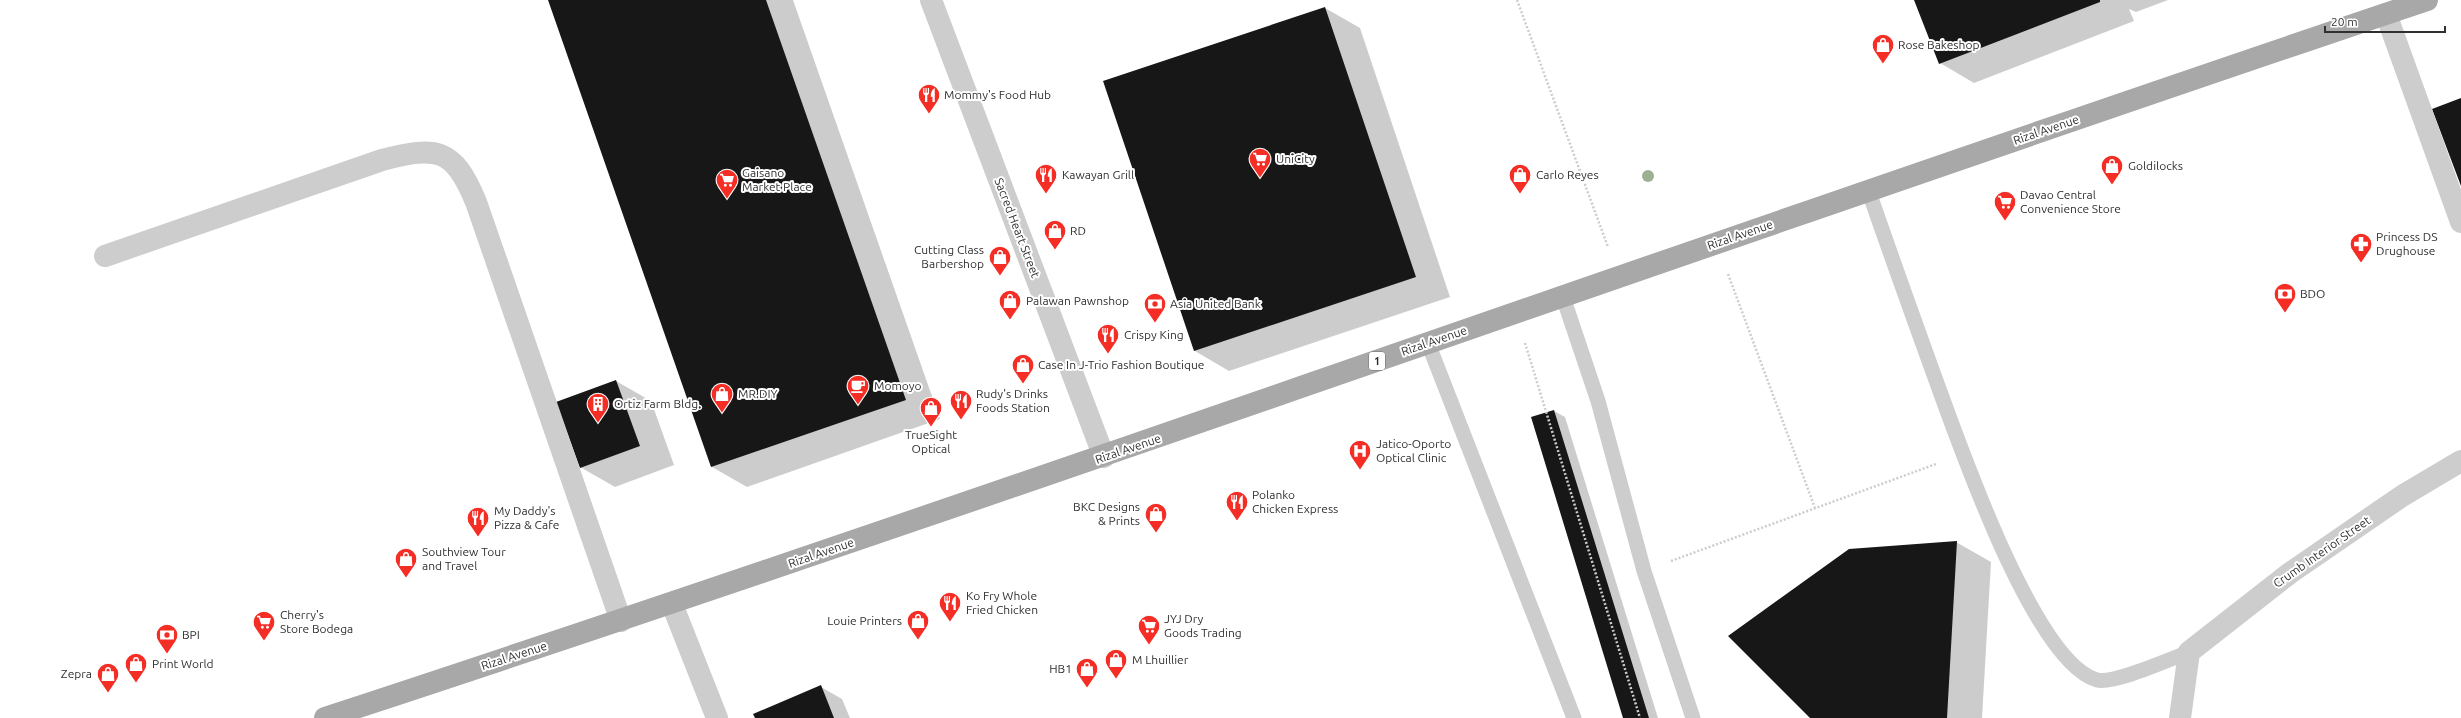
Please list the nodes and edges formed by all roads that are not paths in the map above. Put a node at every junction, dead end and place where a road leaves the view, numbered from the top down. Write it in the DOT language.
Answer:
graph roads {
  1 [pos="931,0"];
  2 [pos="2427,0"];
  3 [pos="2386,14"];
  4 [pos="1869,192"];
  5 [pos="2461,222"];
  6 [pos="106,256"];
  7 [pos="1563,296"];
  8 [pos="1428,343"];
  9 [pos="1104,457"];
  10 [pos="2461,461"];
  11 [pos="672,604"];
  12 [pos="621,621"];
  13 [pos="2189,652"];
  14 [pos="325,718"];
  15 [pos="717,718"];
  16 [pos="1574,718"];
  17 [pos="1693,718"];
  18 [pos="2180,718"];
  1 -- 9 [label="street, Sacred Heart Street"];
  2 -- 3 [label="main road, Rizal Avenue / 1"];
  3 -- 4 [label="main road, Rizal Avenue / 1"];
  3 -- 5 [label="street"];
  4 -- 7 [label="main road, Rizal Avenue / 1"];
  4 -- 13 [label="lane"];
  6 -- 12 [label="street"];
  7 -- 8 [label="main road, Rizal Avenue / 1"];
  7 -- 17 [label="lane"];
  8 -- 9 [label="main road, Rizal Avenue / 1"];
  8 -- 16 [label="lane"];
  9 -- 11 [label="main road, Rizal Avenue / 1"];
  10 -- 13 [label="street, Crumb Interior Street"];
  11 -- 12 [label="main road, Rizal Avenue / 1"];
  11 -- 15 [label="street"];
  12 -- 14 [label="main road, Rizal Avenue / 1"];
  13 -- 18 [label="street"];
}
